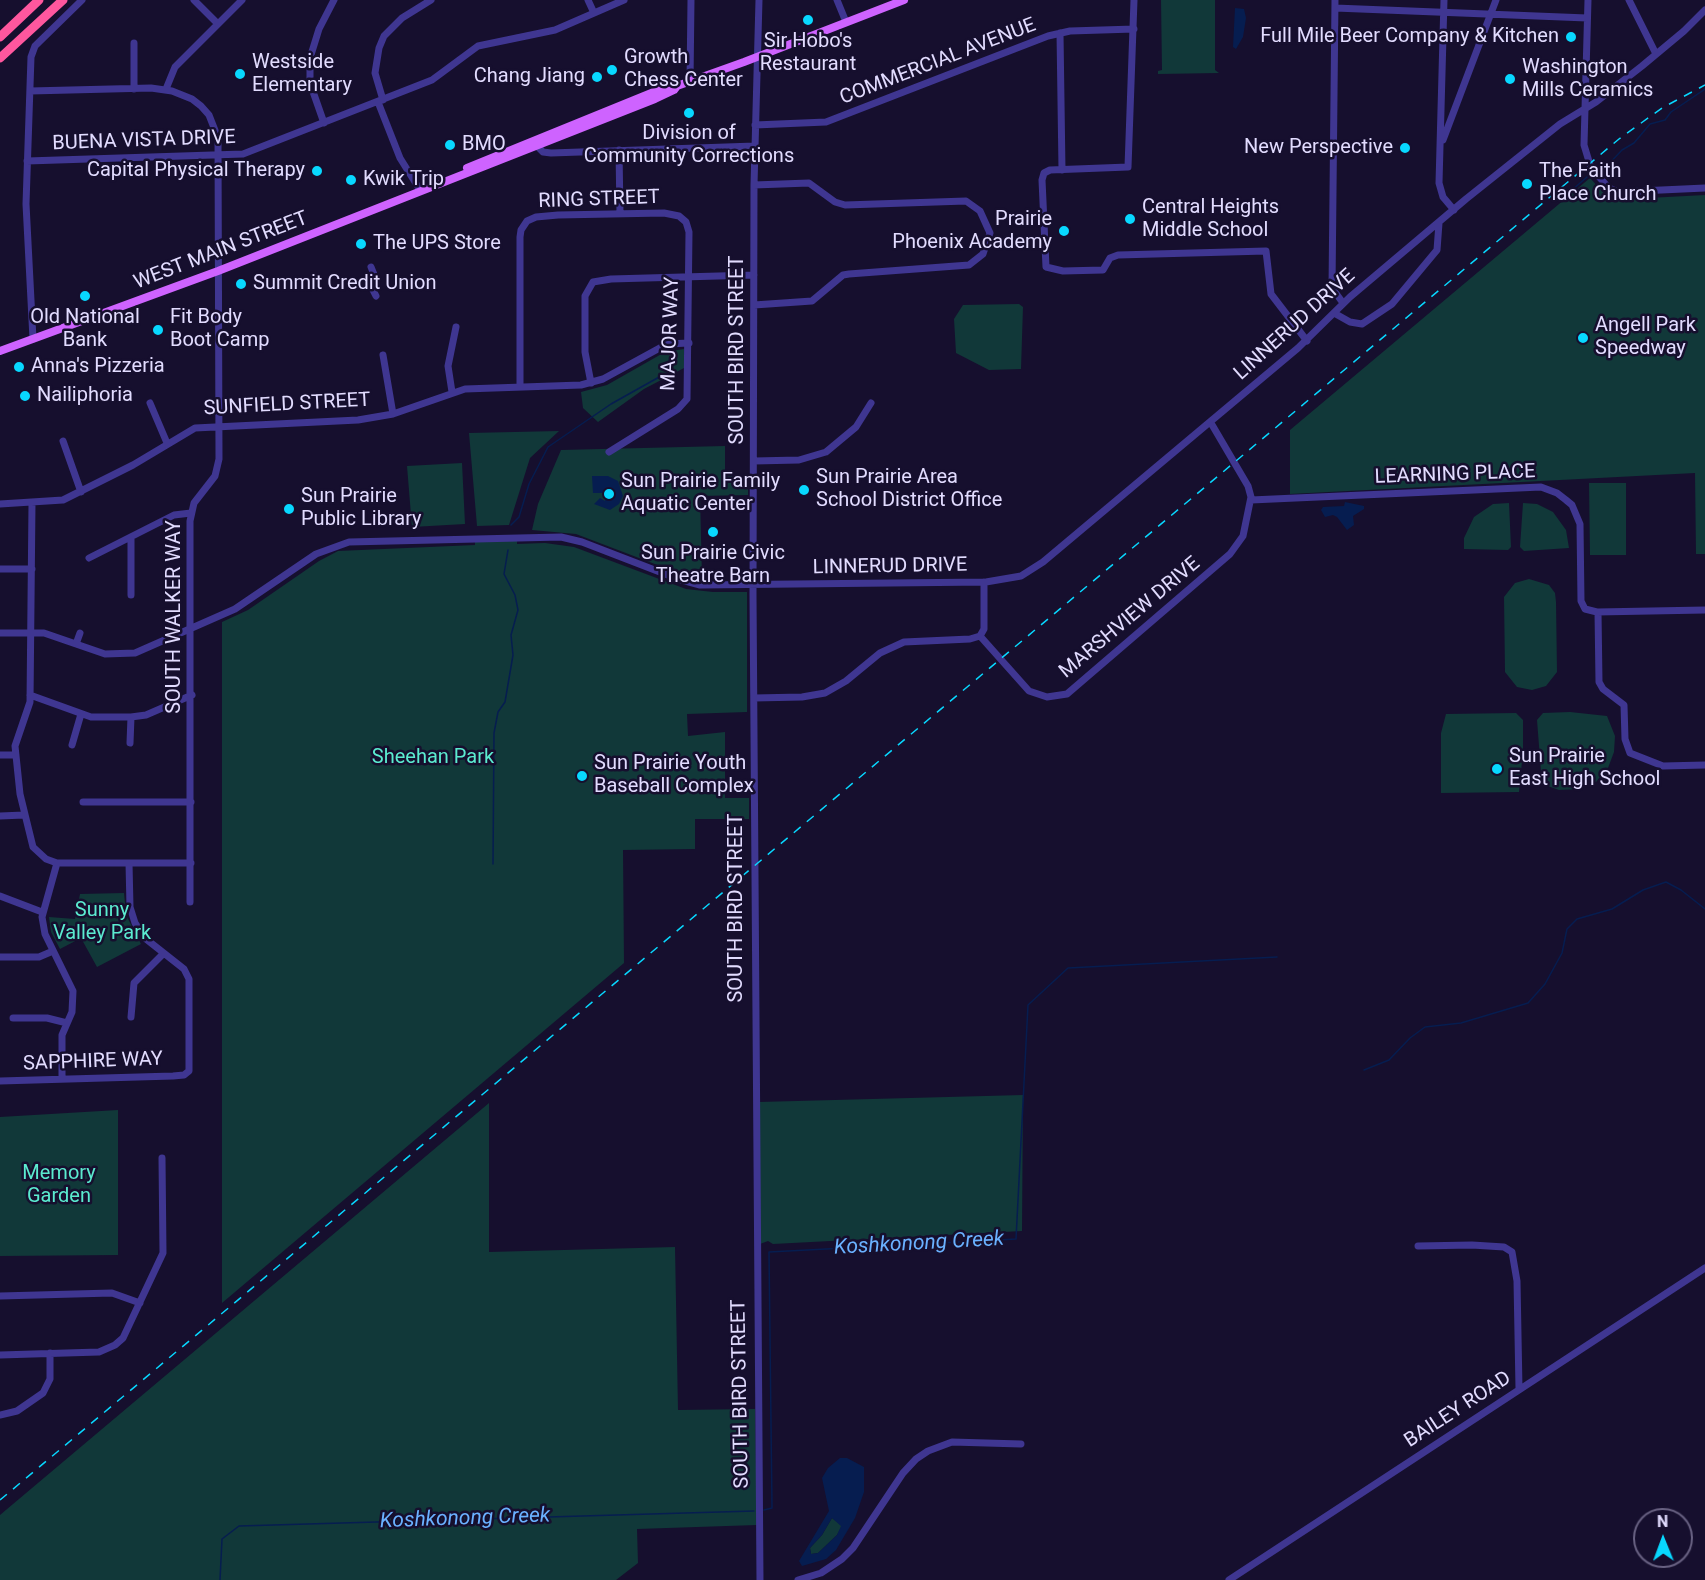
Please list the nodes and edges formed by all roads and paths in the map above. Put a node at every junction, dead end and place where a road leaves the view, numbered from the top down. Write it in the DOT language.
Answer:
graph roads {
  1 [pos="39,0"];
  2 [pos="63,0"];
  3 [pos="82,0"];
  4 [pos="195,0"];
  5 [pos="242,0"];
  6 [pos="334,0"];
  7 [pos="431,0"];
  8 [pos="588,0"];
  9 [pos="624,0"];
  10 [pos="691,0"];
  11 [pos="759,0"];
  12 [pos="837,0"];
  13 [pos="904,0"];
  14 [pos="1134,0"];
  15 [pos="1335,0"];
  16 [pos="1444,0"];
  17 [pos="1496,0"];
  18 [pos="1588,0"];
  19 [pos="1629,0"];
  20 [pos="1335,8"];
  21 [pos="1705,10"];
  22 [pos="1442,12"];
  23 [pos="594,13"];
  24 [pos="1493,13"];
  25 [pos="1587,18"];
  26 [pos="846,22"];
  27 [pos="218,24"];
  28 [pos="1134,29"];
  29 [pos="1060,33"];
  30 [pos="0,37"];
  31 [pos="134,43"];
  32 [pos="1656,54"];
  33 [pos="757,56"];
  34 [pos="0,58"];
  35 [pos="690,82"];
  36 [pos="1585,84"];
  37 [pos="677,86"];
  38 [pos="134,89"];
  39 [pos="166,90"];
  40 [pos="30,91"];
  41 [pos="1602,96"];
  42 [pos="380,101"];
  43 [pos="1585,110"];
  44 [pos="324,123"];
  45 [pos="755,125"];
  46 [pos="564,144"];
  47 [pos="1440,145"];
  48 [pos="537,146"];
  49 [pos="755,146"];
  50 [pos="619,150"];
  51 [pos="567,152"];
  52 [pos="220,157"];
  53 [pos="27,161"];
  54 [pos="1062,170"];
  55 [pos="452,178"];
  56 [pos="754,185"];
  57 [pos="1705,188"];
  58 [pos="420,190"];
  59 [pos="1454,210"];
  60 [pos="620,214"];
  61 [pos="679,216"];
  62 [pos="1439,223"];
  63 [pos="371,267"];
  64 [pos="218,271"];
  65 [pos="754,275"];
  66 [pos="689,277"];
  67 [pos="376,296"];
  68 [pos="1343,303"];
  69 [pos="754,305"];
  70 [pos="1334,313"];
  71 [pos="456,327"];
  72 [pos="33,339"];
  73 [pos="1306,341"];
  74 [pos="689,343"];
  75 [pos="0,351"];
  76 [pos="383,355"];
  77 [pos="591,383"];
  78 [pos="520,387"];
  79 [pos="452,392"];
  80 [pos="150,403"];
  81 [pos="871,403"];
  82 [pos="393,414"];
  83 [pos="1211,423"];
  84 [pos="220,425"];
  85 [pos="63,441"];
  86 [pos="167,443"];
  87 [pos="609,452"];
  88 [pos="754,461"];
  89 [pos="81,492"];
  90 [pos="1251,500"];
  91 [pos="32,503"];
  92 [pos="0,504"];
  93 [pos="191,513"];
  94 [pos="131,539"];
  95 [pos="89,558"];
  96 [pos="0,569"];
  97 [pos="32,569"];
  98 [pos="984,582"];
  99 [pos="753,584"];
  100 [pos="131,595"];
  101 [pos="1705,610"];
  102 [pos="1598,612"];
  103 [pos="191,629"];
  104 [pos="30,632"];
  105 [pos="0,633"];
  106 [pos="80,633"];
  107 [pos="980,636"];
  108 [pos="76,644"];
  109 [pos="30,695"];
  110 [pos="192,695"];
  111 [pos="754,698"];
  112 [pos="81,714"];
  113 [pos="131,717"];
  114 [pos="130,743"];
  115 [pos="72,745"];
  116 [pos="0,755"];
  117 [pos="16,755"];
  118 [pos="1705,765"];
  119 [pos="83,802"];
  120 [pos="191,802"];
  121 [pos="24,815"];
  122 [pos="0,816"];
  123 [pos="57,862"];
  124 [pos="129,863"];
  125 [pos="191,863"];
  126 [pos="0,896"];
  127 [pos="190,902"];
  128 [pos="42,912"];
  129 [pos="53,951"];
  130 [pos="163,954"];
  131 [pos="0,957"];
  132 [pos="131,1017"];
  133 [pos="13,1018"];
  134 [pos="67,1023"];
  135 [pos="62,1079"];
  136 [pos="0,1081"];
  137 [pos="162,1158"];
  138 [pos="1418,1246"];
  139 [pos="1705,1268"];
  140 [pos="0,1296"];
  141 [pos="140,1303"];
  142 [pos="50,1353"];
  143 [pos="0,1355"];
  144 [pos="1519,1389"];
  145 [pos="0,1415"];
  146 [pos="1021,1444"];
  147 [pos="760,1580"];
  148 [pos="798,1580"];
  149 [pos="1229,1580"];
  1 -- 30 [label="highway"];
  2 -- 34 [label="highway"];
  3 -- 40 [label="street"];
  4 -- 27 [label="street"];
  5 -- 27 [label="street"];
  6 -- 44 [label="street"];
  7 -- 42 [label="street"];
  8 -- 23 [label="street"];
  9 -- 23 [label="street, BUENA VISTA DRIVE"];
  10 -- 35 [label="street"];
  11 -- 33 [label="street, SOUTH BIRD STREET"];
  12 -- 26 [label="street"];
  13 -- 26 [label="main road, WEST MAIN STREET"];
  14 -- 28 [label="street"];
  15 -- 20 [label="street"];
  16 -- 22 [label="street"];
  17 -- 24 [label="street"];
  18 -- 25 [label="street"];
  19 -- 32 [label="street"];
  20 -- 22 [label="street"];
  20 -- 68 [label="street"];
  21 -- 32 [label="street, LINNERUD DRIVE"];
  22 -- 24 [label="street"];
  22 -- 47 [label="street"];
  23 -- 42 [label="street, BUENA VISTA DRIVE"];
  24 -- 25 [label="street"];
  24 -- 47 [label="street"];
  25 -- 36 [label="street"];
  26 -- 33 [label="main road, WEST MAIN STREET"];
  27 -- 39 [label="street"];
  28 -- 29 [label="street, COMMERCIAL AVENUE"];
  28 -- 54 [label="street"];
  29 -- 45 [label="street, COMMERCIAL AVENUE"];
  29 -- 54 [label="street"];
  31 -- 38 [label="street"];
  32 -- 41 [label="street, LINNERUD DRIVE"];
  33 -- 35 [label="main road, WEST MAIN STREET"];
  33 -- 45 [label="street, SOUTH BIRD STREET"];
  35 -- 37 [label="main road, WEST MAIN STREET"];
  36 -- 41 [label="street"];
  36 -- 43 [label="street"];
  37 -- 48 [label="main road, WEST MAIN STREET"];
  37 -- 55 [label="main road, WEST MAIN STREET"];
  38 -- 39 [label="street, SOUTH WALKER WAY"];
  38 -- 40 [label="street, SOUTH WALKER WAY"];
  39 -- 52 [label="street, SOUTH WALKER WAY"];
  40 -- 53 [label="street"];
  41 -- 43 [label="street, LINNERUD DRIVE"];
  42 -- 44 [label="street, BUENA VISTA DRIVE"];
  42 -- 58 [label="street"];
  43 -- 57 [label="street"];
  43 -- 59 [label="street, LINNERUD DRIVE"];
  44 -- 52 [label="street, BUENA VISTA DRIVE"];
  45 -- 49 [label="street, SOUTH BIRD STREET"];
  46 -- 51 [label="street"];
  47 -- 59 [label="street"];
  48 -- 51 [label="street"];
  48 -- 55 [label="main road, WEST MAIN STREET"];
  49 -- 50 [label="street"];
  49 -- 56 [label="street, SOUTH BIRD STREET"];
  50 -- 51 [label="street"];
  50 -- 60 [label="street"];
  52 -- 53 [label="street, BUENA VISTA DRIVE"];
  52 -- 64 [label="street, SOUTH WALKER WAY"];
  53 -- 72 [label="street"];
  54 -- 73 [label="street"];
  55 -- 58 [label="main road, WEST MAIN STREET"];
  56 -- 65 [label="street, SOUTH BIRD STREET"];
  56 -- 69 [label="street"];
  58 -- 64 [label="main road, WEST MAIN STREET"];
  59 -- 62 [label="street, LINNERUD DRIVE"];
  60 -- 61 [label="street, RING STREET"];
  60 -- 78 [label="street, RING STREET"];
  61 -- 66 [label="street, MAJOR WAY"];
  62 -- 68 [label="street, LINNERUD DRIVE"];
  62 -- 70 [label="street"];
  63 -- 67 [label="street"];
  64 -- 72 [label="main road, WEST MAIN STREET"];
  64 -- 84 [label="street, SOUTH WALKER WAY"];
  65 -- 66 [label="street"];
  65 -- 69 [label="street, SOUTH BIRD STREET"];
  66 -- 74 [label="street, MAJOR WAY"];
  66 -- 77 [label="street"];
  68 -- 70 [label="street, LINNERUD DRIVE"];
  69 -- 88 [label="street, SOUTH BIRD STREET"];
  70 -- 73 [label="street, LINNERUD DRIVE"];
  71 -- 79 [label="street"];
  72 -- 75 [label="main road, WEST MAIN STREET"];
  73 -- 83 [label="street, LINNERUD DRIVE"];
  74 -- 77 [label="street, SUNFIELD STREET"];
  74 -- 87 [label="street, MAJOR WAY"];
  76 -- 82 [label="street"];
  77 -- 78 [label="street, SUNFIELD STREET"];
  78 -- 79 [label="street, SUNFIELD STREET"];
  79 -- 82 [label="street, SUNFIELD STREET"];
  80 -- 86 [label="street"];
  81 -- 88 [label="street"];
  82 -- 84 [label="street, SUNFIELD STREET"];
  83 -- 90 [label="street"];
  83 -- 98 [label="street, LINNERUD DRIVE"];
  84 -- 86 [label="street, SUNFIELD STREET"];
  84 -- 93 [label="street, SOUTH WALKER WAY"];
  85 -- 89 [label="street"];
  86 -- 89 [label="street, SUNFIELD STREET"];
  88 -- 99 [label="street, SOUTH BIRD STREET"];
  89 -- 91 [label="street, SUNFIELD STREET"];
  90 -- 102 [label="street, LEARNING PLACE"];
  90 -- 107 [label="street, MARSHVIEW DRIVE"];
  91 -- 92 [label="street, SUNFIELD STREET"];
  91 -- 97 [label="street"];
  93 -- 94 [label="street"];
  93 -- 103 [label="street, SOUTH WALKER WAY"];
  94 -- 95 [label="street"];
  94 -- 100 [label="street"];
  96 -- 97 [label="street"];
  97 -- 104 [label="street"];
  98 -- 99 [label="street, LINNERUD DRIVE"];
  98 -- 107 [label="street"];
  99 -- 103 [label="street, LINNERUD DRIVE"];
  99 -- 111 [label="street, SOUTH BIRD STREET"];
  101 -- 102 [label="street"];
  102 -- 118 [label="street"];
  103 -- 108 [label="street, LINNERUD DRIVE"];
  103 -- 110 [label="street, SOUTH WALKER WAY"];
  104 -- 105 [label="street, LINNERUD DRIVE"];
  104 -- 108 [label="street, LINNERUD DRIVE"];
  104 -- 109 [label="street"];
  106 -- 108 [label="street"];
  107 -- 111 [label="street"];
  109 -- 112 [label="street"];
  109 -- 117 [label="street"];
  110 -- 113 [label="street"];
  110 -- 120 [label="street, SOUTH WALKER WAY"];
  111 -- 147 [label="street, SOUTH BIRD STREET"];
  112 -- 113 [label="street"];
  112 -- 115 [label="street"];
  113 -- 114 [label="street"];
  116 -- 117 [label="street"];
  117 -- 121 [label="street"];
  119 -- 120 [label="street"];
  120 -- 125 [label="street, SOUTH WALKER WAY"];
  121 -- 122 [label="street"];
  121 -- 123 [label="street"];
  123 -- 124 [label="street"];
  123 -- 128 [label="street"];
  124 -- 125 [label="street"];
  124 -- 130 [label="street"];
  125 -- 127 [label="street, SOUTH WALKER WAY"];
  126 -- 128 [label="street"];
  128 -- 129 [label="street"];
  129 -- 131 [label="street"];
  129 -- 134 [label="street"];
  130 -- 132 [label="street"];
  130 -- 135 [label="street, SAPPHIRE WAY"];
  133 -- 134 [label="street"];
  134 -- 135 [label="street"];
  135 -- 136 [label="street, SAPPHIRE WAY"];
  137 -- 141 [label="street"];
  138 -- 144 [label="street"];
  139 -- 144 [label="street, BAILEY ROAD"];
  140 -- 141 [label="street"];
  141 -- 142 [label="street"];
  142 -- 143 [label="street"];
  142 -- 145 [label="street"];
  144 -- 149 [label="street, BAILEY ROAD"];
  146 -- 148 [label="street"];
}
